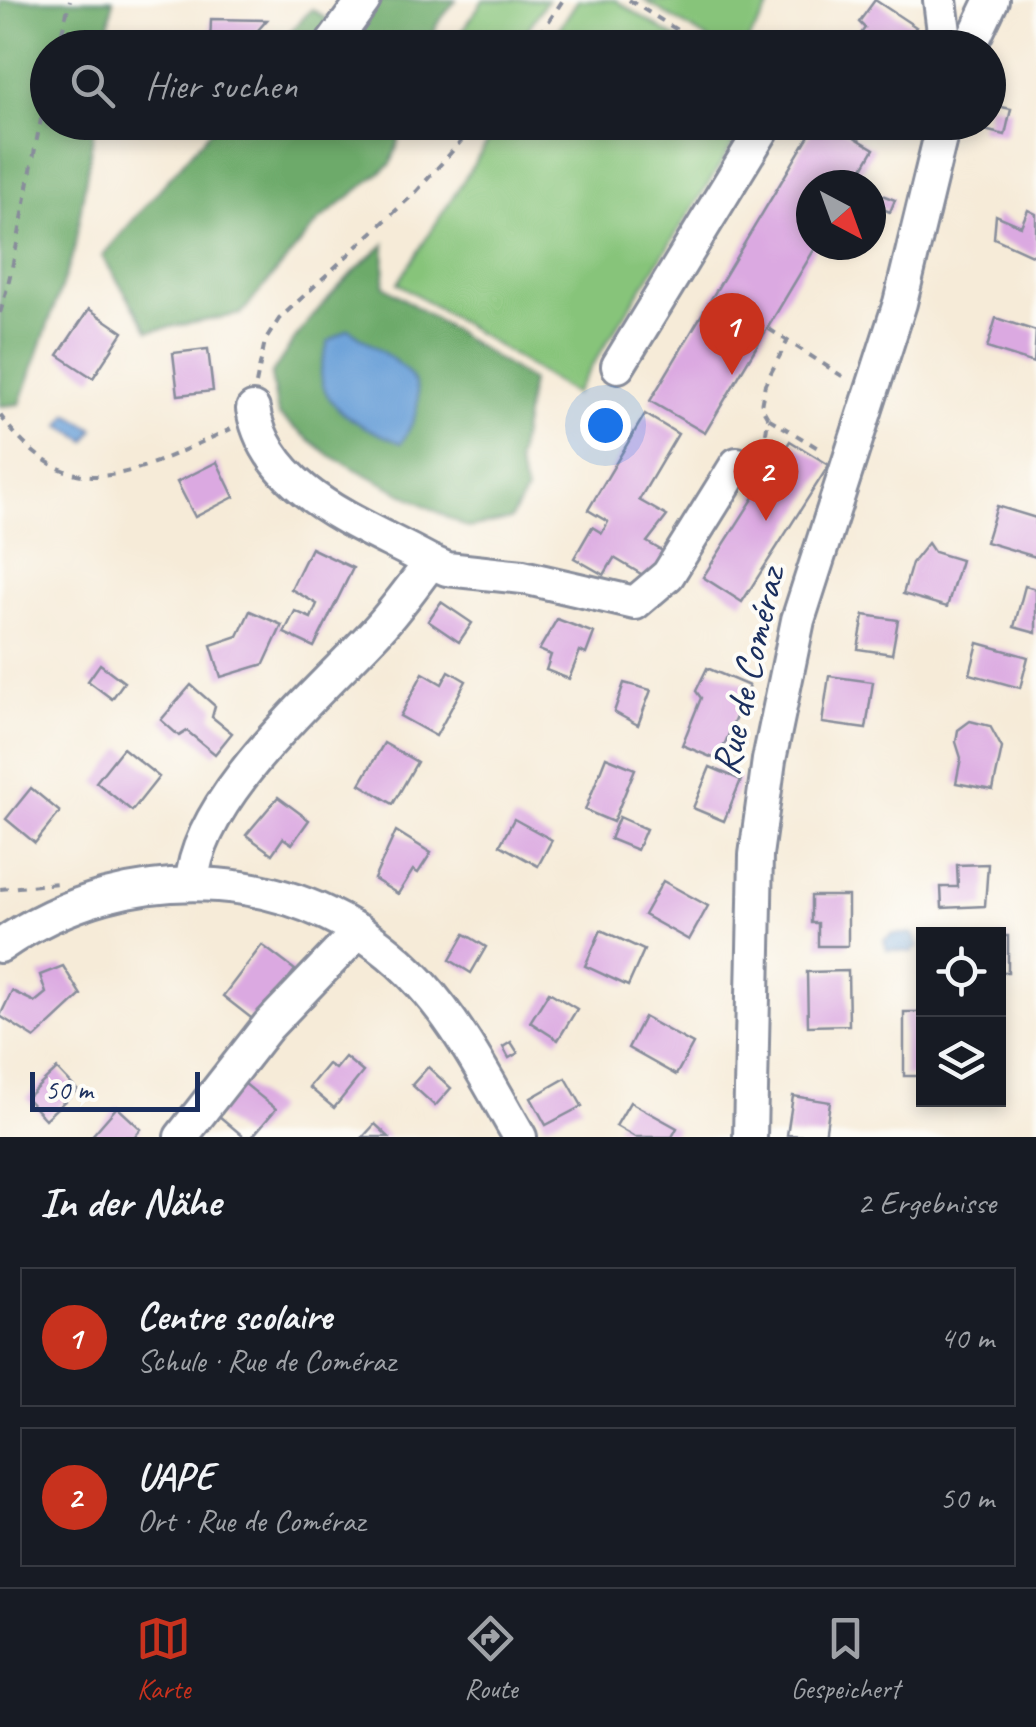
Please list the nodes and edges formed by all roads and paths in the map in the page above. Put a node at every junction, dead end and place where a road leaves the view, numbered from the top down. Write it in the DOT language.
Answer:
graph roads {
  1 [pos="70,0"];
  2 [pos="563,0"];
  3 [pos="629,0"];
  4 [pos="940,0"];
  5 [pos="992,0"];
  6 [pos="348,6"];
  7 [pos="62,30"];
  8 [pos="338,30"];
  9 [pos="543,30"];
  10 [pos="677,30"];
  11 [pos="944,30"];
  12 [pos="978,30"];
  13 [pos="35,140"];
  14 [pos="462,140"];
  15 [pos="756,140"];
  16 [pos="937,140"];
  17 [pos="0,313"];
  18 [pos="769,330"];
  19 [pos="788,341"];
  20 [pos="618,366"];
  21 [pos="871,391"];
  22 [pos="0,415"];
  23 [pos="254,415"];
  24 [pos="768,418"];
  25 [pos="765,441"];
  26 [pos="824,452"];
  27 [pos="738,464"];
  28 [pos="430,562"];
  29 [pos="192,883"];
  30 [pos="66,885"];
  31 [pos="0,888"];
  32 [pos="359,931"];
  33 [pos="0,946"];
  34 [pos="181,1137"];
  35 [pos="520,1137"];
  36 [pos="750,1137"];
  1 -- 7 [label="path"];
  2 -- 9 [label="path"];
  3 -- 10 [label="path"];
  4 -- 11 [label="street"];
  5 -- 12 [label="street"];
  6 -- 8 [label="street"];
  13 -- 17 [label="path"];
  14 -- 23 [label="path"];
  15 -- 20 [label="street"];
  16 -- 21 [label="street, Rue de Coméraz"];
  18 -- 19 [label="path"];
  19 -- 21 [label="path"];
  19 -- 24 [label="path"];
  21 -- 36 [label="street, Rue de Coméraz"];
  22 -- 23 [label="path"];
  23 -- 28 [label="street"];
  24 -- 25 [label="path"];
  24 -- 26 [label="path"];
  27 -- 28 [label="street"];
  28 -- 29 [label="street"];
  29 -- 32 [label="street"];
  29 -- 33 [label="street"];
  30 -- 31 [label="path"];
  32 -- 34 [label="street"];
  32 -- 35 [label="street"];
}
